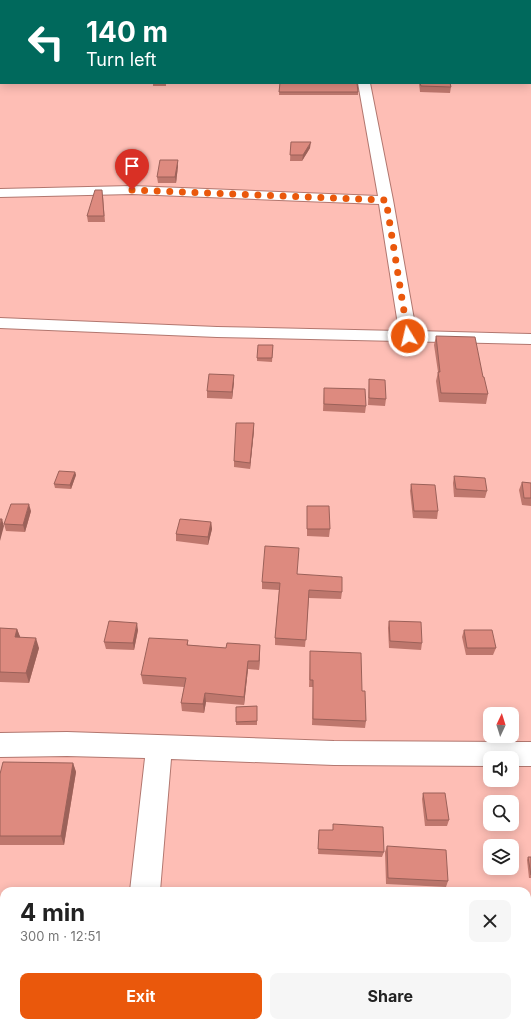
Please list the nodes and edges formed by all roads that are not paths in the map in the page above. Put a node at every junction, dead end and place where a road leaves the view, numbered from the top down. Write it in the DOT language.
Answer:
graph roads {
  1 [pos="364,84"];
  2 [pos="0,192"];
  3 [pos="386,200"];
  4 [pos="0,323"];
  5 [pos="408,336"];
  6 [pos="531,339"];
  7 [pos="0,745"];
  8 [pos="159,746"];
  9 [pos="531,754"];
  10 [pos="145,887"];
  1 -- 3 [label="street"];
  2 -- 3 [label="street"];
  3 -- 5 [label="street"];
  4 -- 5 [label="street"];
  5 -- 6 [label="street"];
  7 -- 8 [label="street"];
  8 -- 9 [label="street"];
  8 -- 10 [label="street"];
}
